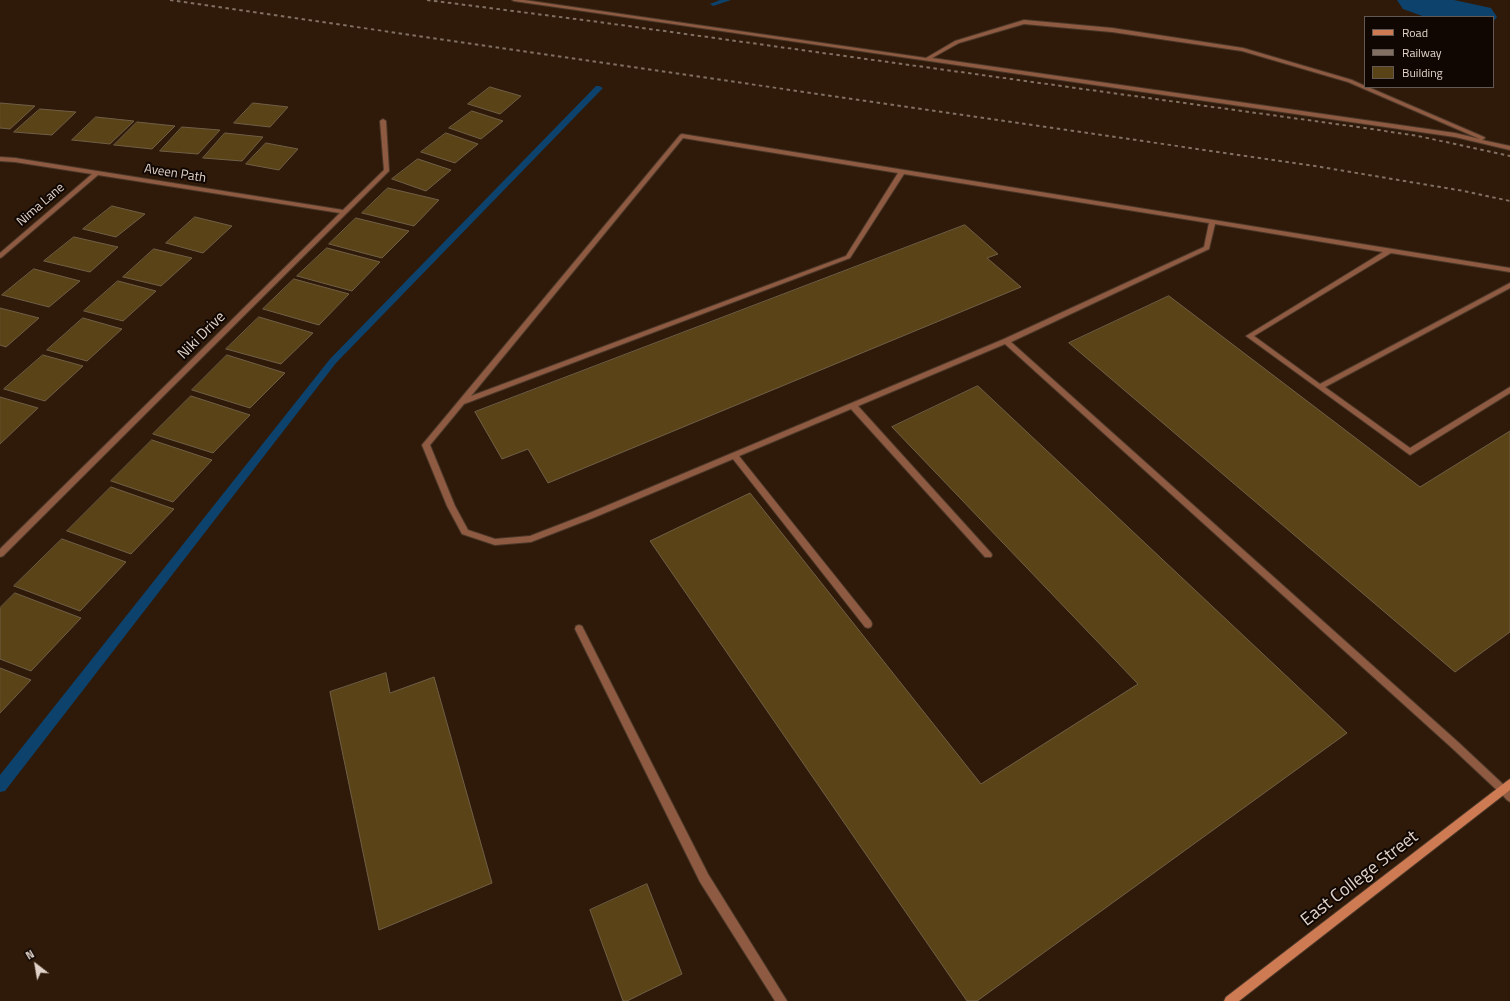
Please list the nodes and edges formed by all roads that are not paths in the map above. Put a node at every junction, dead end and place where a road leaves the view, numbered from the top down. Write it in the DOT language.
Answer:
graph roads {
  1 [pos="514,0"];
  2 [pos="927,59"];
  3 [pos="1364,87"];
  4 [pos="1366,88"];
  5 [pos="383,121"];
  6 [pos="1503,146"];
  7 [pos="1510,148"];
  8 [pos="0,159"];
  9 [pos="902,172"];
  10 [pos="97,173"];
  11 [pos="346,212"];
  12 [pos="1212,222"];
  13 [pos="1389,250"];
  14 [pos="0,256"];
  15 [pos="1510,270"];
  16 [pos="1510,285"];
  17 [pos="1006,341"];
  18 [pos="1320,387"];
  19 [pos="1510,390"];
  20 [pos="462,402"];
  21 [pos="852,405"];
  22 [pos="734,455"];
  23 [pos="0,554"];
  24 [pos="988,555"];
  25 [pos="868,624"];
  26 [pos="579,629"];
  27 [pos="1508,790"];
  28 [pos="781,1001"];
  29 [pos="1230,1001"];
  1 -- 2 [label="street"];
  2 -- 3 [label="street"];
  2 -- 6 [label="street"];
  4 -- 6 [label="street"];
  5 -- 11 [label="street, Niki Drive"];
  6 -- 7 [label="street"];
  8 -- 10 [label="street, Aveen Path"];
  9 -- 12 [label="street"];
  9 -- 20 [label="street"];
  9 -- 20 [label="street"];
  10 -- 11 [label="street, Aveen Path"];
  10 -- 14 [label="street, Nima Lane"];
  11 -- 23 [label="street, Niki Drive"];
  12 -- 13 [label="street"];
  12 -- 17 [label="street"];
  13 -- 15 [label="street"];
  13 -- 18 [label="street"];
  16 -- 18 [label="street"];
  17 -- 21 [label="street"];
  17 -- 27 [label="street"];
  18 -- 19 [label="street"];
  20 -- 22 [label="street"];
  21 -- 22 [label="street"];
  21 -- 24 [label="street"];
  22 -- 25 [label="street"];
  26 -- 28 [label="street"];
  27 -- 29 [label="street, East College Street"];
}
